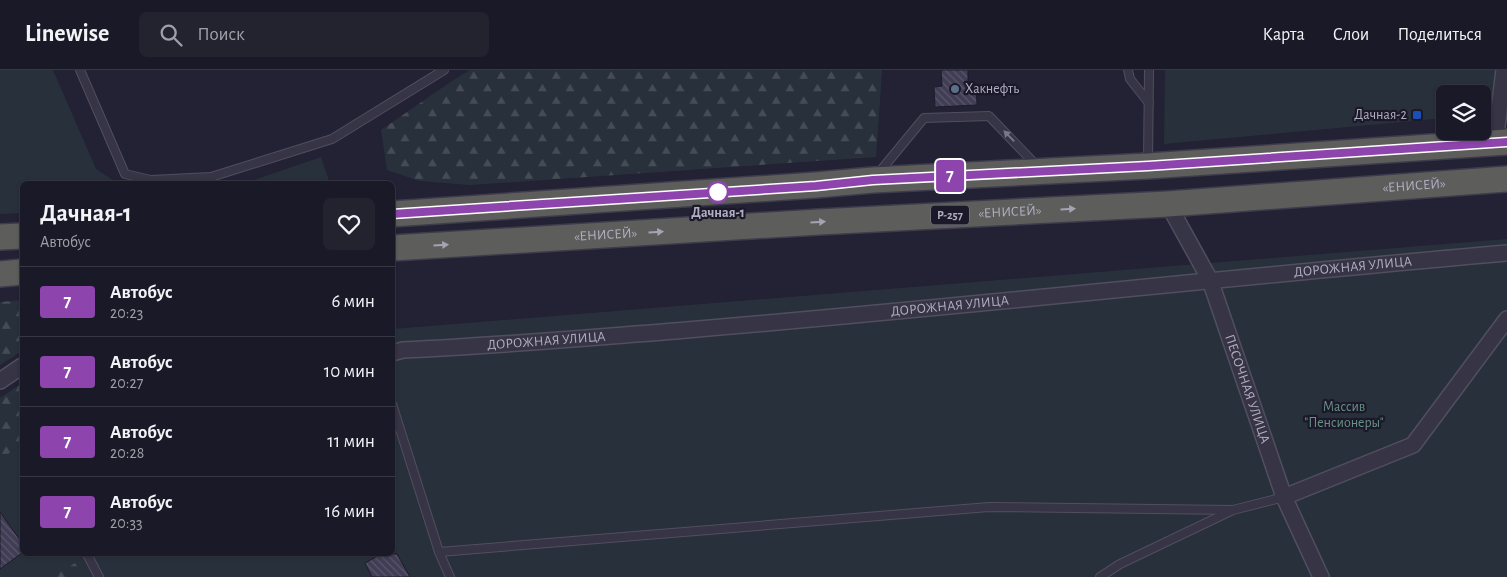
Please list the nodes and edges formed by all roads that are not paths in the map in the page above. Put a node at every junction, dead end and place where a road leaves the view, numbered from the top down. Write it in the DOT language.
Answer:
graph roads {
  1 [pos="80,70"];
  2 [pos="444,70"];
  3 [pos="1128,70"];
  4 [pos="1149,70"];
  5 [pos="1504,70"];
  6 [pos="1149,103"];
  7 [pos="1501,143"];
  8 [pos="1148,166"];
  9 [pos="1042,171"];
  10 [pos="1507,179"];
  11 [pos="873,180"];
  12 [pos="1168,204"];
  13 [pos="395,214"];
  14 [pos="20,236"];
  15 [pos="0,237"];
  16 [pos="395,248"];
  17 [pos="1507,253"];
  18 [pos="20,272"];
  19 [pos="0,274"];
  20 [pos="1210,280"];
  21 [pos="1507,319"];
  22 [pos="395,352"];
  23 [pos="20,367"];
  24 [pos="0,381"];
  25 [pos="395,413"];
  26 [pos="1284,497"];
  27 [pos="1233,510"];
  28 [pos="439,552"];
  29 [pos="88,556"];
  30 [pos="99,577"];
  31 [pos="450,577"];
  32 [pos="1100,577"];
  33 [pos="1321,577"];
  1 -- 2 [label="lane"];
  3 -- 6 [label="lane"];
  4 -- 6 [label="lane"];
  5 -- 7 [label="street"];
  6 -- 8 [label="lane"];
  7 -- 8 [label="highway"];
  8 -- 9 [label="highway"];
  9 -- 11 [label="highway"];
  9 -- 11 [label="lane, one-way"];
  10 -- 12 [label="highway, «ЕНИСЕЙ» / Р-257"];
  11 -- 13 [label="highway"];
  16 -- 12 [label="highway, «ЕНИСЕЙ» / Р-257, one-way"];
  12 -- 20 [label="street, ПЕСОЧНАЯ УЛИЦА"];
  14 -- 15 [label="highway"];
  17 -- 20 [label="street, ДОРОЖНАЯ УЛИЦА"];
  18 -- 19 [label="highway"];
  20 -- 22 [label="street, ДОРОЖНАЯ УЛИЦА"];
  20 -- 26 [label="street, ПЕСОЧНАЯ УЛИЦА"];
  21 -- 26 [label="street"];
  23 -- 24 [label="street"];
  25 -- 28 [label="lane"];
  26 -- 27 [label="lane"];
  26 -- 33 [label="street, ПЕСОЧНАЯ УЛИЦА"];
  27 -- 28 [label="lane"];
  27 -- 32 [label="lane"];
  28 -- 31 [label="lane"];
  29 -- 30 [label="lane"];
}
